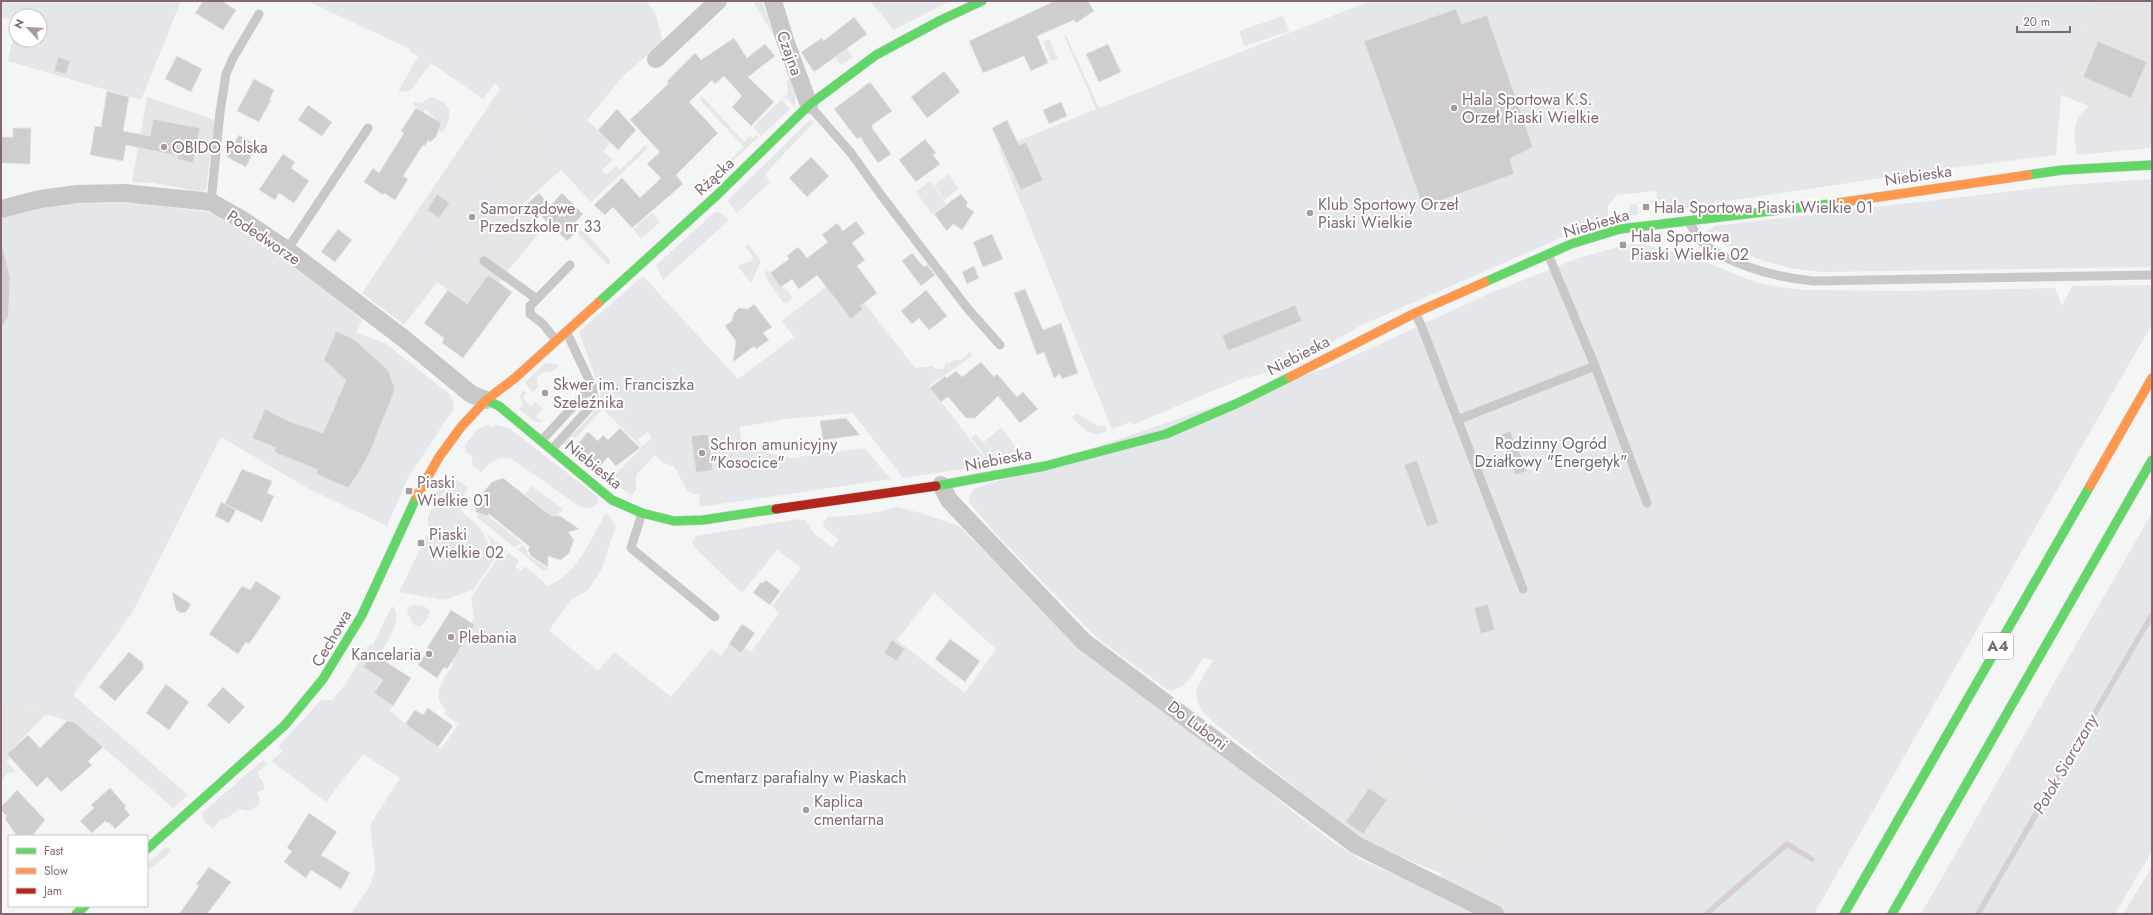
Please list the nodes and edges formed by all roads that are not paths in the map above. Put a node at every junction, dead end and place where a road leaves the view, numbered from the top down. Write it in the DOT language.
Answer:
graph roads {
  1 [pos="718,1"];
  2 [pos="773,1"];
  3 [pos="982,1"];
  4 [pos="259,14"];
  5 [pos="656,59"];
  6 [pos="809,105"];
  7 [pos="368,128"];
  8 [pos="2152,165"];
  9 [pos="211,202"];
  10 [pos="1,209"];
  11 [pos="1689,221"];
  12 [pos="287,250"];
  13 [pos="1548,254"];
  14 [pos="484,262"];
  15 [pos="570,265"];
  16 [pos="2152,275"];
  17 [pos="536,299"];
  18 [pos="1415,313"];
  19 [pos="566,331"];
  20 [pos="556,340"];
  21 [pos="1000,345"];
  22 [pos="1594,366"];
  23 [pos="2152,378"];
  24 [pos="592,386"];
  25 [pos="486,400"];
  26 [pos="1457,420"];
  27 [pos="542,440"];
  28 [pos="552,449"];
  29 [pos="2152,460"];
  30 [pos="941,486"];
  31 [pos="1647,503"];
  32 [pos="642,513"];
  33 [pos="1523,589"];
  34 [pos="715,617"];
  35 [pos="148,848"];
  36 [pos="84,907"];
  37 [pos="76,914"];
  38 [pos="1495,914"];
  39 [pos="1844,914"];
  40 [pos="1892,914"];
  1 -- 5 [label="street"];
  2 -- 6 [label="street, Czajna"];
  3 -- 6 [label="main road, Rżącka"];
  4 -- 9 [label="lane"];
  6 -- 19 [label="main road, Rżącka"];
  6 -- 21 [label="lane"];
  7 -- 12 [label="lane"];
  8 -- 11 [label="main road, Niebieska"];
  9 -- 10 [label="street, Podedworze"];
  9 -- 12 [label="street, Podedworze"];
  11 -- 13 [label="main road, Niebieska"];
  11 -- 16 [label="lane"];
  12 -- 25 [label="street, Podedworze"];
  13 -- 18 [label="main road, Niebieska"];
  13 -- 22 [label="lane"];
  14 -- 17 [label="lane"];
  15 -- 17 [label="lane"];
  17 -- 20 [label="lane"];
  18 -- 26 [label="lane"];
  18 -- 30 [label="main road, Niebieska"];
  19 -- 20 [label="main road, Rżącka"];
  19 -- 24 [label="lane"];
  20 -- 25 [label="main road, Rżącka"];
  22 -- 26 [label="lane"];
  22 -- 31 [label="lane"];
  23 -- 39 [label="main road, A4"];
  24 -- 27 [label="lane"];
  24 -- 28 [label="lane"];
  25 -- 27 [label="main road, Niebieska"];
  25 -- 35 [label="main road, Cechowa"];
  26 -- 33 [label="lane"];
  27 -- 28 [label="main road, Niebieska"];
  28 -- 32 [label="main road, Niebieska"];
  29 -- 40 [label="main road, A4"];
  30 -- 32 [label="main road, Niebieska"];
  30 -- 38 [label="street, Do Luboni"];
  32 -- 34 [label="lane"];
  36 -- 37 [label="main road"];
}
